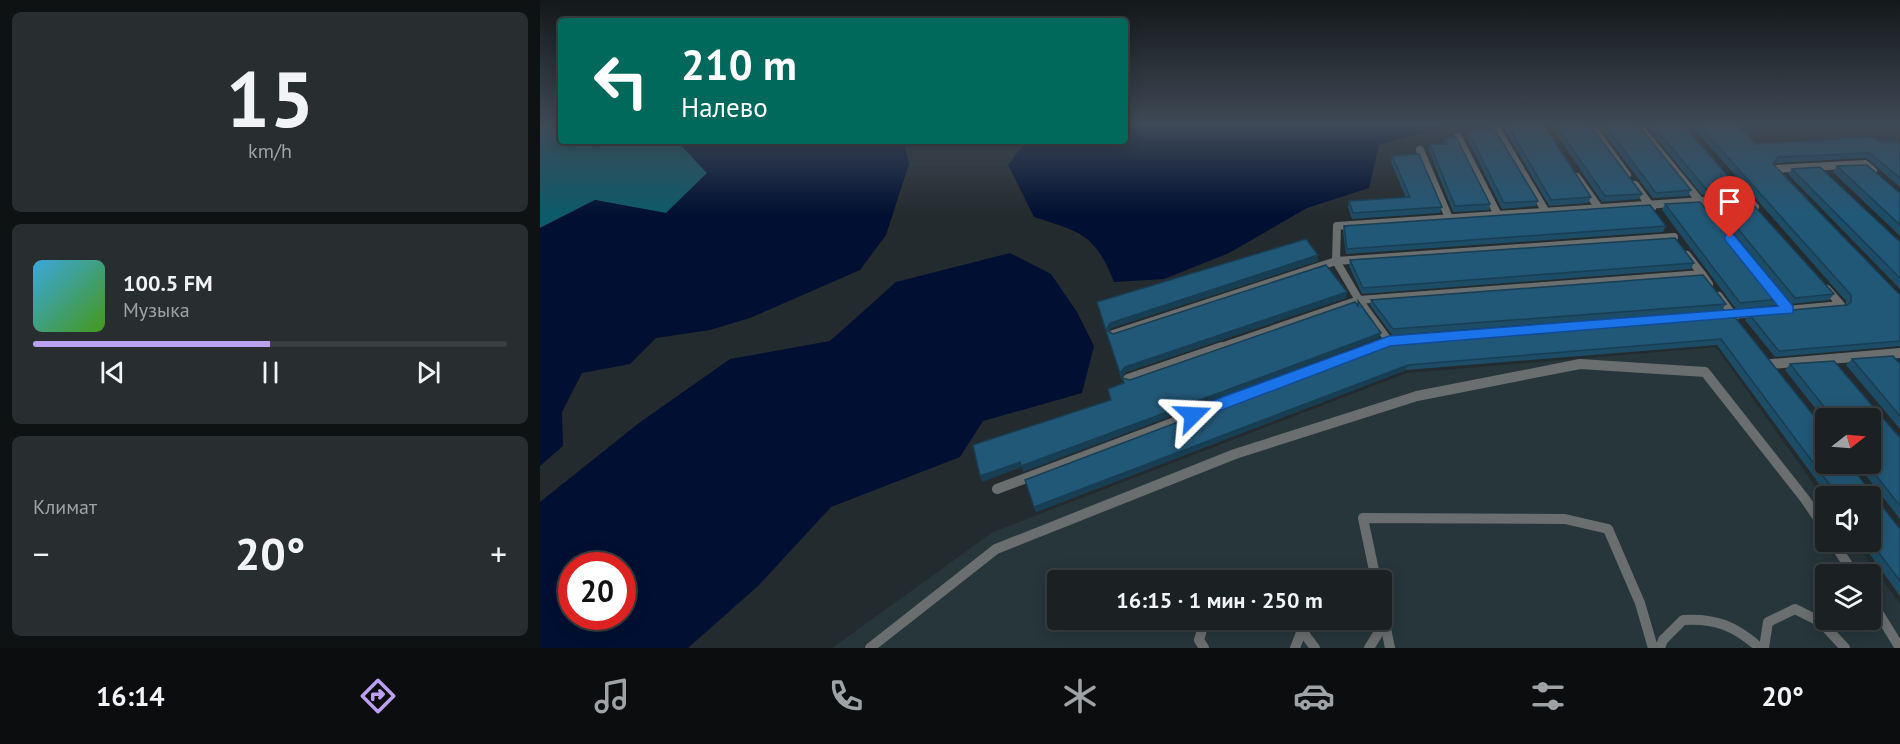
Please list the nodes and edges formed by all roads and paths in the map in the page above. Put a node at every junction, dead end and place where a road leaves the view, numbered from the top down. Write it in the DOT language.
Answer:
graph roads {
  1 [pos="1422,154"];
  2 [pos="1467,154"];
  3 [pos="1512,154"];
  4 [pos="1612,154"];
  5 [pos="1661,154"];
  6 [pos="1819,166"];
  7 [pos="1573,171"];
  8 [pos="1726,174"];
  9 [pos="1827,174"];
  10 [pos="1783,178"];
  11 [pos="1882,180"];
  12 [pos="1747,198"];
  13 [pos="1700,202"];
  14 [pos="1650,205"];
  15 [pos="1599,208"];
  16 [pos="1546,212"];
  17 [pos="1656,213"];
  18 [pos="1498,214"];
  19 [pos="1763,216"];
  20 [pos="1449,218"];
  21 [pos="1668,229"];
  22 [pos="1722,229"];
  23 [pos="1674,237"];
  24 [pos="1336,261"];
  25 [pos="1702,274"];
  26 [pos="1817,278"];
  27 [pos="1359,300"];
  28 [pos="1781,301"];
  29 [pos="1788,310"];
  30 [pos="1733,315"];
  31 [pos="1739,323"];
  32 [pos="1113,333"];
  33 [pos="1389,341"];
  34 [pos="1895,353"];
  35 [pos="1765,356"];
  36 [pos="1832,359"];
  37 [pos="1771,364"];
  38 [pos="1900,364"];
  39 [pos="1840,368"];
  40 [pos="1778,373"];
  41 [pos="1128,379"];
  42 [pos="997,489"];
  43 [pos="1815,514"];
  44 [pos="1374,570"];
  45 [pos="1881,618"];
  46 [pos="1202,630"];
  47 [pos="1299,630"];
  48 [pos="1304,630"];
  49 [pos="1379,630"];
  50 [pos="1386,630"];
  51 [pos="870,648"];
  52 [pos="1204,648"];
  53 [pos="1295,648"];
  54 [pos="1315,648"];
  55 [pos="1369,648"];
  56 [pos="1390,648"];
  57 [pos="1653,648"];
  58 [pos="1660,648"];
  59 [pos="1762,648"];
  60 [pos="1845,648"];
  61 [pos="1900,648"];
  1 -- 20 [label="lane"];
  2 -- 18 [label="lane"];
  3 -- 16 [label="lane"];
  4 -- 14 [label="lane"];
  5 -- 13 [label="lane"];
  6 -- 9 [label="lane"];
  6 -- 10 [label="lane"];
  6 -- 11 [label="lane"];
  7 -- 15 [label="lane"];
  8 -- 12 [label="lane"];
  12 -- 13 [label="lane"];
  12 -- 19 [label="lane"];
  13 -- 14 [label="lane"];
  13 -- 22 [label="lane"];
  14 -- 15 [label="lane"];
  14 -- 17 [label="lane"];
  15 -- 16 [label="lane"];
  16 -- 18 [label="lane"];
  18 -- 20 [label="lane"];
  20 -- 24 [label="lane"];
  21 -- 23 [label="lane"];
  23 -- 24 [label="lane"];
  23 -- 25 [label="lane"];
  24 -- 27 [label="lane"];
  24 -- 32 [label="lane"];
  25 -- 27 [label="lane"];
  25 -- 30 [label="lane"];
  26 -- 29 [label="lane"];
  27 -- 33 [label="lane"];
  27 -- 41 [label="lane"];
  28 -- 29 [label="lane"];
  29 -- 30 [label="lane"];
  30 -- 31 [label="lane"];
  30 -- 33 [label="lane"];
  33 -- 42 [label="lane"];
  34 -- 36 [label="lane"];
  34 -- 38 [label="lane"];
  35 -- 37 [label="lane"];
  36 -- 37 [label="lane"];
  36 -- 39 [label="lane"];
  37 -- 40 [label="lane"];
  43 -- 51 [label="lane"];
  44 -- 57 [label="lane"];
  45 -- 61 [label="lane"];
  46 -- 52 [label="lane"];
  47 -- 53 [label="lane"];
  48 -- 54 [label="lane"];
  49 -- 55 [label="lane"];
  50 -- 56 [label="lane"];
  58 -- 59 [label="lane"];
  59 -- 60 [label="lane"];
}
